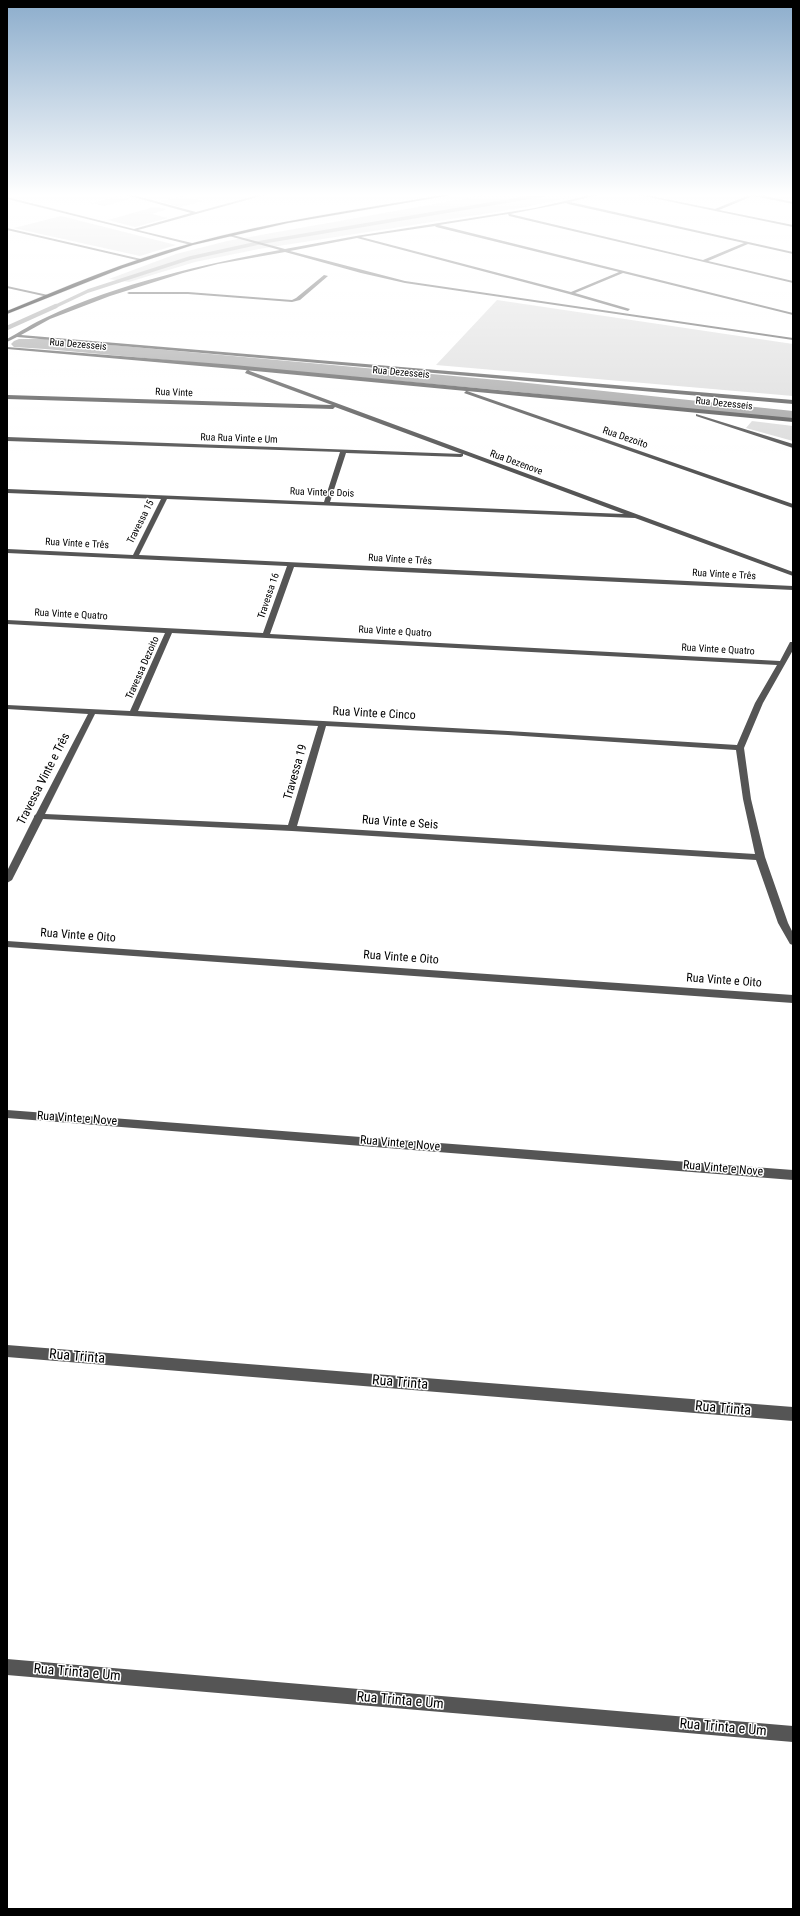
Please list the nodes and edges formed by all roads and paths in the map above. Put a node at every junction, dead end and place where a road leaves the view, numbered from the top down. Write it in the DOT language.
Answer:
graph roads {
  1 [pos="78,284"];
  2 [pos="142,284"];
  3 [pos="315,284"];
  4 [pos="421,284"];
  5 [pos="538,284"];
  6 [pos="592,284"];
  7 [pos="673,284"];
  8 [pos="178,286"];
  9 [pos="7,287"];
  10 [pos="188,293"];
  11 [pos="571,293"];
  12 [pos="108,295"];
  13 [pos="48,296"];
  14 [pos="793,306"];
  15 [pos="781,311"];
  16 [pos="7,313"];
  17 [pos="793,314"];
  18 [pos="662,320"];
  19 [pos="17,336"];
  20 [pos="793,339"];
  21 [pos="7,341"];
  22 [pos="7,348"];
  23 [pos="234,367"];
  24 [pos="452,387"];
  25 [pos="7,397"];
  26 [pos="793,402"];
  27 [pos="341,407"];
  28 [pos="678,408"];
  29 [pos="793,420"];
  30 [pos="7,439"];
  31 [pos="793,446"];
  32 [pos="344,452"];
  33 [pos="470,455"];
  34 [pos="7,491"];
  35 [pos="165,497"];
  36 [pos="326,504"];
  37 [pos="793,506"];
  38 [pos="635,516"];
  39 [pos="7,551"];
  40 [pos="135,557"];
  41 [pos="290,565"];
  42 [pos="793,574"];
  43 [pos="793,588"];
  44 [pos="7,622"];
  45 [pos="170,630"];
  46 [pos="266,635"];
  47 [pos="793,644"];
  48 [pos="781,663"];
  49 [pos="7,707"];
  50 [pos="93,711"];
  51 [pos="133,713"];
  52 [pos="323,723"];
  53 [pos="740,748"];
  54 [pos="38,816"];
  55 [pos="292,828"];
  56 [pos="760,857"];
  57 [pos="7,880"];
  58 [pos="793,942"];
  59 [pos="7,944"];
  60 [pos="793,999"];
  61 [pos="7,1114"];
  62 [pos="793,1175"];
  63 [pos="7,1351"];
  64 [pos="793,1414"];
  65 [pos="7,1667"];
  66 [pos="793,1734"];
  1 -- 13 [label="main road"];
  2 -- 12 [label="street"];
  3 -- 10 [label="street"];
  4 -- 18 [label="street"];
  5 -- 11 [label="street"];
  6 -- 11 [label="street"];
  7 -- 15 [label="street"];
  8 -- 10 [label="street"];
  9 -- 13 [label="street"];
  10 -- 12 [label="street"];
  11 -- 18 [label="street"];
  12 -- 19 [label="street"];
  13 -- 16 [label="main road"];
  14 -- 15 [label="street"];
  15 -- 17 [label="street"];
  18 -- 20 [label="street"];
  19 -- 21 [label="street"];
  19 -- 26 [label="street, Rua Dezesseis"];
  22 -- 23 [label="street, Rua Dezesseis"];
  23 -- 24 [label="street, Rua Dezesseis"];
  23 -- 27 [label="street, Rua Dezenove"];
  24 -- 28 [label="street, Rua Dezesseis"];
  24 -- 37 [label="street, Rua Dezoito"];
  25 -- 27 [label="street, Rua Vinte"];
  27 -- 33 [label="street, Rua Dezenove"];
  28 -- 29 [label="street, Rua Dezesseis"];
  28 -- 31 [label="street"];
  30 -- 32 [label="street, Rua Rua Vinte e Um"];
  32 -- 33 [label="street, Rua Rua Vinte e Um"];
  32 -- 36 [label="street"];
  33 -- 38 [label="street, Rua Dezenove"];
  34 -- 35 [label="street, Rua Vinte e Dois"];
  35 -- 36 [label="street, Rua Vinte e Dois"];
  35 -- 40 [label="street, Travessa 15"];
  36 -- 38 [label="street, Rua Vinte e Dois"];
  38 -- 42 [label="street, Rua Dezenove"];
  39 -- 40 [label="street, Rua Vinte e Três"];
  40 -- 41 [label="street, Rua Vinte e Três"];
  41 -- 43 [label="street, Rua Vinte e Três"];
  41 -- 46 [label="street, Travessa 16"];
  44 -- 45 [label="street, Rua Vinte e Quatro"];
  45 -- 46 [label="street, Rua Vinte e Quatro"];
  45 -- 51 [label="street, Travessa Dezoito"];
  46 -- 48 [label="street, Rua Vinte e Quatro"];
  47 -- 48 [label="street"];
  48 -- 53 [label="street"];
  49 -- 50 [label="street, Rua Vinte e Cinco"];
  50 -- 51 [label="street, Rua Vinte e Cinco"];
  50 -- 54 [label="street, Travessa Vinte e Três"];
  51 -- 52 [label="street, Rua Vinte e Cinco"];
  52 -- 53 [label="street, Rua Vinte e Cinco"];
  52 -- 55 [label="street, Travessa 19"];
  53 -- 56 [label="street"];
  54 -- 55 [label="street, Rua Vinte e Seis"];
  54 -- 57 [label="street, Travessa Vinte e Três"];
  55 -- 56 [label="street, Rua Vinte e Seis"];
  56 -- 58 [label="street"];
  59 -- 60 [label="street, Rua Vinte e Oito"];
  61 -- 62 [label="street, Rua Vinte e Nove"];
  63 -- 64 [label="street, Rua Trinta"];
  65 -- 66 [label="street, Rua Trinta e Um"];
}
